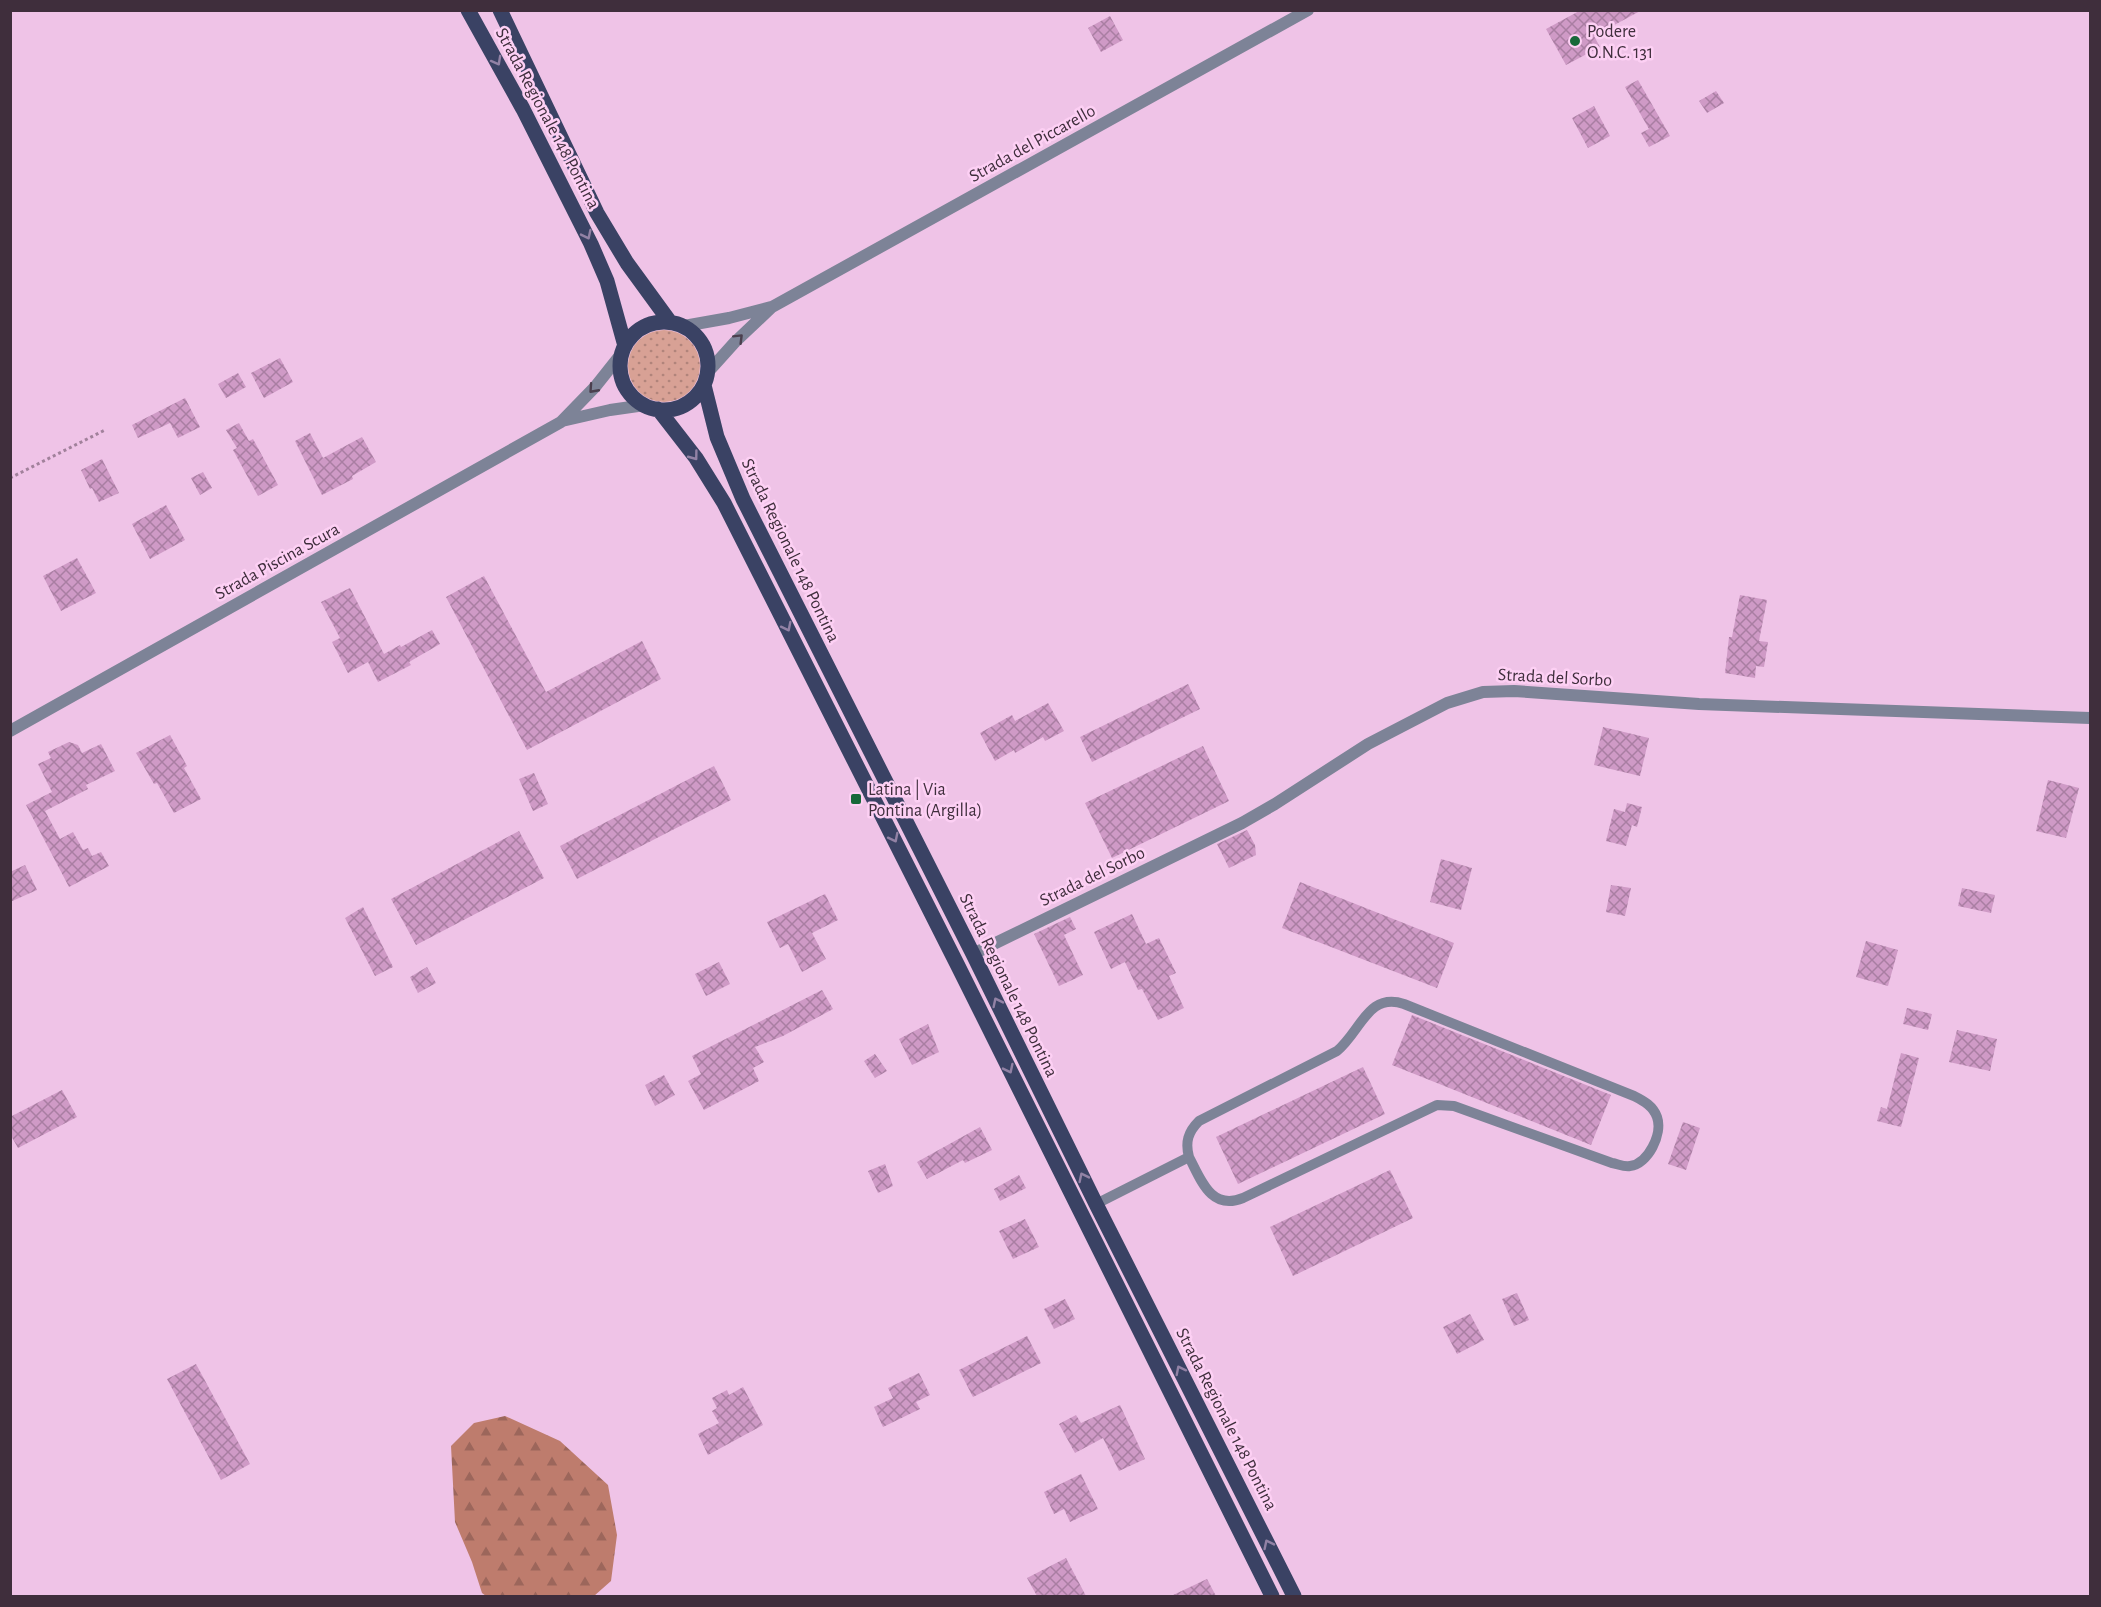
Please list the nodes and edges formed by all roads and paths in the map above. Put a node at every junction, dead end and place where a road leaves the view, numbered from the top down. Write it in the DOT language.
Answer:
graph roads {
  1 [pos="468,10"];
  2 [pos="500,10"];
  3 [pos="1308,10"];
  4 [pos="772,307"];
  5 [pos="677,324"];
  6 [pos="623,350"];
  7 [pos="706,378"];
  8 [pos="652,407"];
  9 [pos="561,422"];
  10 [pos="105,430"];
  11 [pos="10,478"];
  12 [pos="2091,718"];
  13 [pos="10,730"];
  14 [pos="973,954"];
  15 [pos="1189,1157"];
  16 [pos="1096,1204"];
  17 [pos="1272,1596"];
  18 [pos="1294,1596"];
  1 -- 6 [label="main road, Strada Regionale 148 Pontina, one-way"];
  2 -- 5 [label="main road, Strada Regionale 148 Pontina"];
  3 -- 4 [label="street, Strada del Piccarello"];
  4 -- 5 [label="street, Strada del Piccarello"];
  7 -- 4 [label="street, Strada del Piccarello, one-way"];
  5 -- 6 [label="main road"];
  5 -- 7 [label="main road, Strada Regionale 148 Pontina"];
  6 -- 8 [label="main road, Strada Regionale 148 Pontina"];
  6 -- 9 [label="street, Strada Piscina Scura, one-way"];
  7 -- 8 [label="main road"];
  7 -- 14 [label="main road, Strada Regionale 148 Pontina"];
  8 -- 9 [label="street, Strada Piscina Scura"];
  8 -- 17 [label="main road, Strada Regionale 148 Pontina, one-way"];
  9 -- 13 [label="street, Strada Piscina Scura"];
  10 -- 11 [label="path"];
  12 -- 14 [label="street, Strada del Sorbo"];
  16 -- 14 [label="main road, Strada Regionale 148 Pontina, one-way"];
  15 -- 15 [label="lane"];
  15 -- 16 [label="lane"];
  18 -- 16 [label="main road, Strada Regionale 148 Pontina, one-way"];
}
